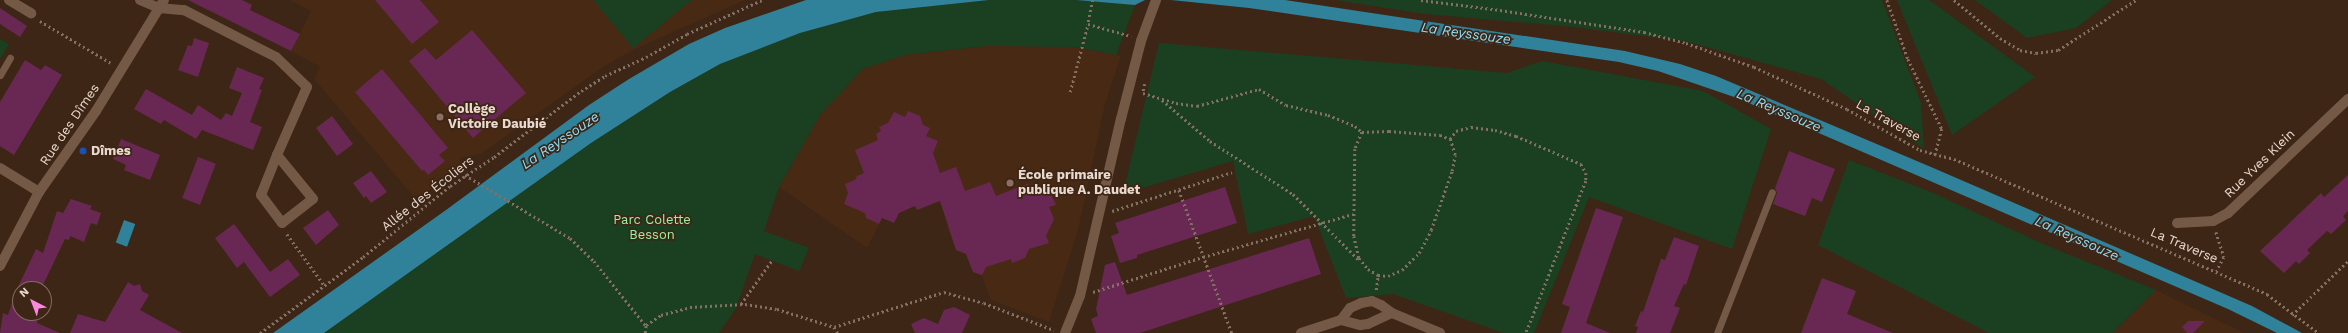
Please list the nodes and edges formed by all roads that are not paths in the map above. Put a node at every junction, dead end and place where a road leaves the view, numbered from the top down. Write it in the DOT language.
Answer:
graph roads {
  1 [pos="9,0"];
  2 [pos="140,0"];
  3 [pos="1156,0"];
  4 [pos="162,4"];
  5 [pos="30,13"];
  6 [pos="10,58"];
  7 [pos="0,75"];
  8 [pos="2348,99"];
  9 [pos="276,155"];
  10 [pos="0,168"];
  11 [pos="40,192"];
  12 [pos="1772,192"];
  13 [pos="2177,223"];
  14 [pos="0,266"];
  15 [pos="1392,314"];
  16 [pos="1341,320"];
  17 [pos="1065,333"];
  18 [pos="1301,333"];
  19 [pos="1440,333"];
  20 [pos="1717,333"];
  1 -- 5 [label="street"];
  2 -- 4 [label="street"];
  3 -- 17 [label="street"];
  4 -- 9 [label="street"];
  4 -- 11 [label="street, Rue des Dîmes"];
  6 -- 7 [label="lane"];
  8 -- 13 [label="street, Rue Yves Klein"];
  9 -- 9 [label="street"];
  10 -- 11 [label="street"];
  11 -- 14 [label="street, Rue des Dîmes"];
  12 -- 20 [label="lane"];
  15 -- 16 [label="street"];
  15 -- 16 [label="street"];
  15 -- 19 [label="street"];
  16 -- 18 [label="street"];
}
